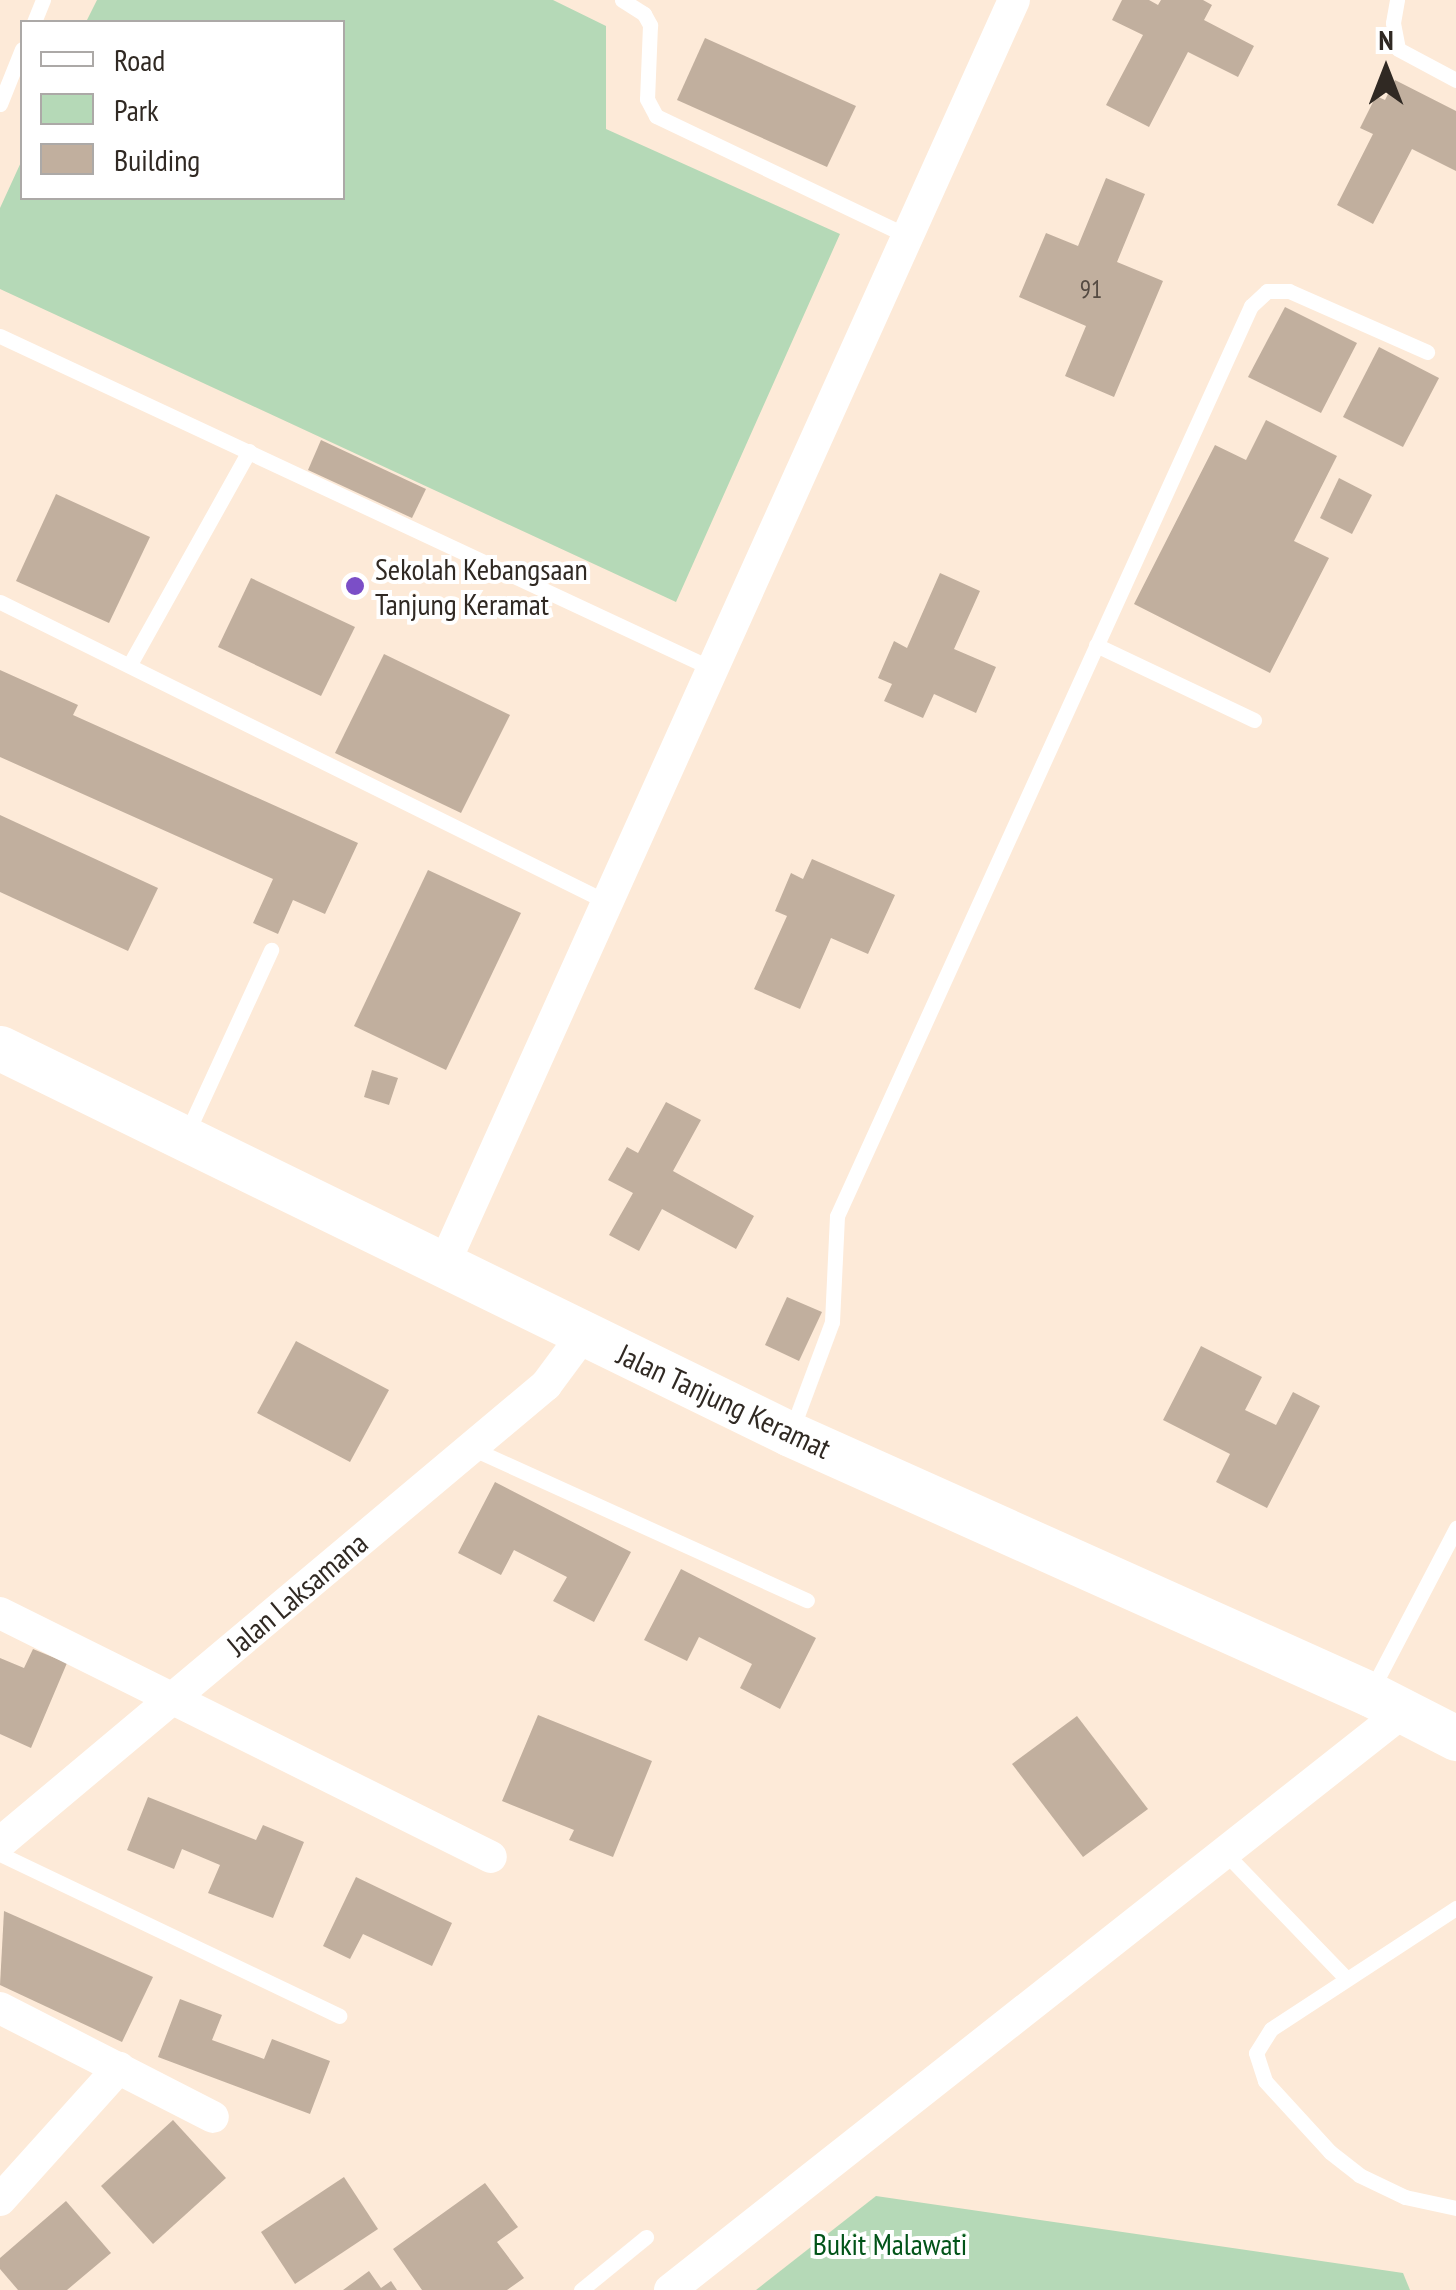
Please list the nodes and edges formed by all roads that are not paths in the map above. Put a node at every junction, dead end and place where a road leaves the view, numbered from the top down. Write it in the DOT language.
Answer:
graph roads {
  1 [pos="622,0"];
  2 [pos="1014,0"];
  3 [pos="1397,0"];
  4 [pos="20,54"];
  5 [pos="1456,80"];
  6 [pos="0,104"];
  7 [pos="908,236"];
  8 [pos="0,336"];
  9 [pos="1427,352"];
  10 [pos="250,450"];
  11 [pos="0,602"];
  12 [pos="1096,645"];
  13 [pos="130,664"];
  14 [pos="712,670"];
  15 [pos="1254,720"];
  16 [pos="608,902"];
  17 [pos="271,950"];
  18 [pos="0,1048"];
  19 [pos="184,1138"];
  20 [pos="445,1262"];
  21 [pos="583,1335"];
  22 [pos="790,1434"];
  23 [pos="470,1447"];
  24 [pos="1456,1528"];
  25 [pos="807,1600"];
  26 [pos="0,1613"];
  27 [pos="175,1698"];
  28 [pos="1387,1703"];
  29 [pos="1452,1726"];
  30 [pos="0,1843"];
  31 [pos="0,1854"];
  32 [pos="1226,1855"];
  33 [pos="490,1857"];
  34 [pos="1456,1908"];
  35 [pos="1346,1977"];
  36 [pos="0,2008"];
  37 [pos="339,2016"];
  38 [pos="118,2068"];
  39 [pos="213,2117"];
  40 [pos="0,2200"];
  41 [pos="1456,2208"];
  42 [pos="646,2236"];
  43 [pos="581,2290"];
  44 [pos="670,2290"];
  1 -- 7 [label="lane"];
  2 -- 7 [label="street"];
  3 -- 5 [label="lane"];
  4 -- 6 [label="lane"];
  7 -- 14 [label="street"];
  8 -- 10 [label="lane"];
  9 -- 12 [label="lane"];
  10 -- 13 [label="lane"];
  10 -- 14 [label="lane"];
  11 -- 13 [label="lane"];
  12 -- 15 [label="lane"];
  12 -- 22 [label="lane"];
  13 -- 16 [label="lane"];
  14 -- 16 [label="street"];
  16 -- 20 [label="street"];
  17 -- 19 [label="lane"];
  18 -- 19 [label="street, Jalan Tanjung Keramat"];
  19 -- 20 [label="street, Jalan Tanjung Keramat"];
  20 -- 21 [label="street, Jalan Tanjung Keramat"];
  21 -- 22 [label="street, Jalan Tanjung Keramat"];
  21 -- 23 [label="street, Jalan Laksamana"];
  22 -- 28 [label="street, Jalan Tanjung Keramat"];
  23 -- 25 [label="lane"];
  23 -- 27 [label="street, Jalan Laksamana"];
  24 -- 28 [label="lane"];
  26 -- 27 [label="street"];
  27 -- 30 [label="street, Jalan Laksamana"];
  27 -- 33 [label="street"];
  28 -- 29 [label="street, Jalan Tanjung Keramat"];
  28 -- 32 [label="street"];
  31 -- 37 [label="lane"];
  32 -- 35 [label="lane"];
  32 -- 44 [label="street"];
  34 -- 35 [label="lane"];
  35 -- 41 [label="lane"];
  36 -- 38 [label="street"];
  38 -- 39 [label="street"];
  38 -- 40 [label="street"];
  42 -- 43 [label="lane"];
}
